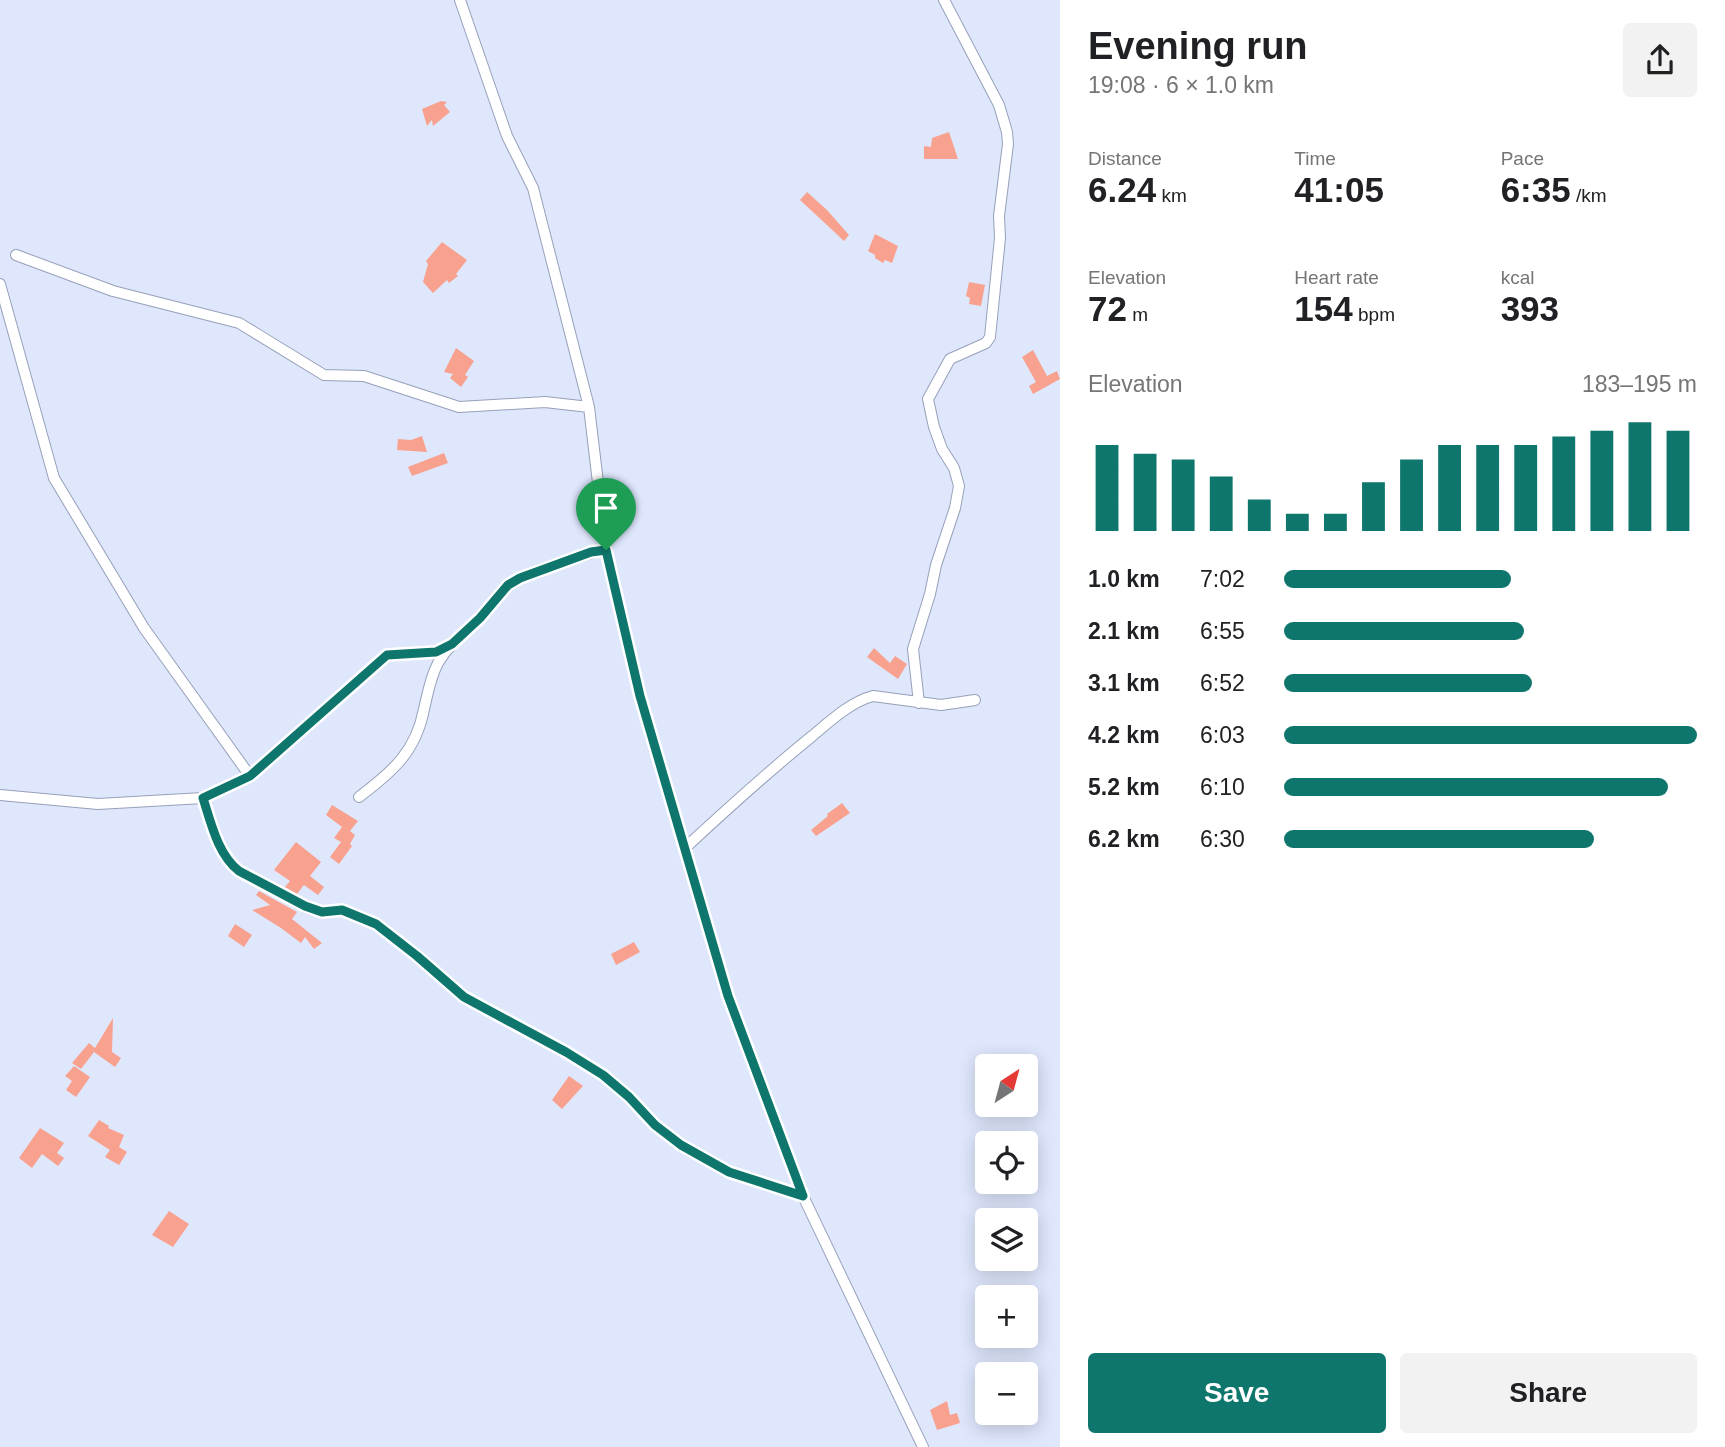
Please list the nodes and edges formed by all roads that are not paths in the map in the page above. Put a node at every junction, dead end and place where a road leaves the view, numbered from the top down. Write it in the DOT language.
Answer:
graph roads {
  1 [pos="460,0"];
  2 [pos="944,0"];
  3 [pos="16,255"];
  4 [pos="0,284"];
  5 [pos="589,407"];
  6 [pos="606,550"];
  7 [pos="452,644"];
  8 [pos="975,700"];
  9 [pos="919,703"];
  10 [pos="250,776"];
  11 [pos="0,795"];
  12 [pos="359,797"];
  13 [pos="203,798"];
  14 [pos="685,848"];
  15 [pos="803,1196"];
  16 [pos="923,1447"];
  1 -- 5 [label="street"];
  2 -- 9 [label="street"];
  3 -- 5 [label="street"];
  4 -- 10 [label="street"];
  5 -- 6 [label="street"];
  6 -- 7 [label="street"];
  6 -- 14 [label="street"];
  7 -- 10 [label="street"];
  7 -- 12 [label="street"];
  8 -- 9 [label="street"];
  9 -- 14 [label="street"];
  10 -- 13 [label="street"];
  11 -- 13 [label="street"];
  13 -- 15 [label="street"];
  14 -- 15 [label="street"];
  15 -- 16 [label="street"];
}
